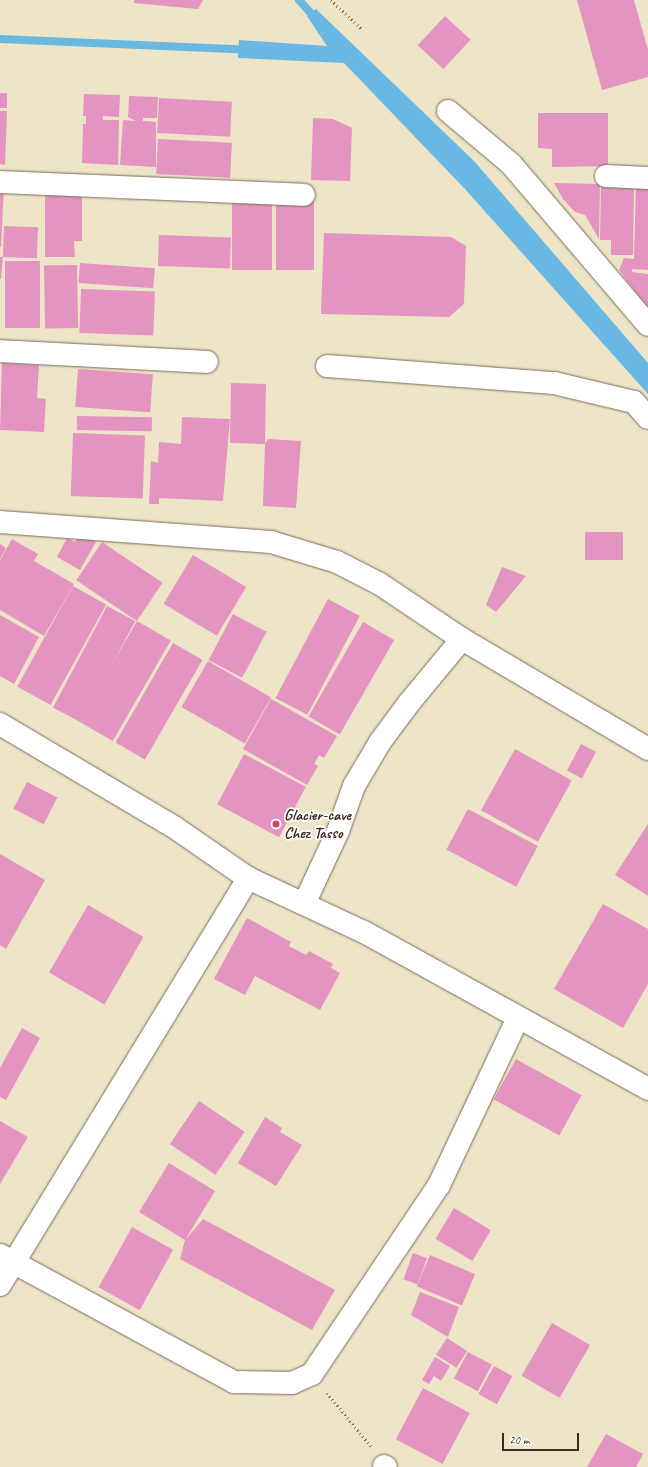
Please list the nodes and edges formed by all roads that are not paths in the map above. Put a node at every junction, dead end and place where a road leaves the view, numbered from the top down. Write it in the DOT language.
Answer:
graph roads {
  1 [pos="448,111"];
  2 [pos="606,176"];
  3 [pos="648,178"];
  4 [pos="0,182"];
  5 [pos="304,195"];
  6 [pos="648,325"];
  7 [pos="0,351"];
  8 [pos="207,362"];
  9 [pos="327,366"];
  10 [pos="648,418"];
  11 [pos="0,522"];
  12 [pos="462,639"];
  13 [pos="1,726"];
  14 [pos="648,748"];
  15 [pos="248,878"];
  16 [pos="304,904"];
  17 [pos="518,1018"];
  18 [pos="648,1089"];
  19 [pos="7,1259"];
  20 [pos="0,1285"];
  1 -- 6 [label="street"];
  2 -- 3 [label="street"];
  4 -- 5 [label="street"];
  7 -- 8 [label="street"];
  9 -- 10 [label="street"];
  11 -- 12 [label="street"];
  12 -- 14 [label="street"];
  12 -- 16 [label="street"];
  13 -- 15 [label="street"];
  15 -- 16 [label="street"];
  15 -- 19 [label="street"];
  16 -- 17 [label="street"];
  17 -- 18 [label="street"];
  17 -- 19 [label="street"];
  19 -- 20 [label="street"];
}
